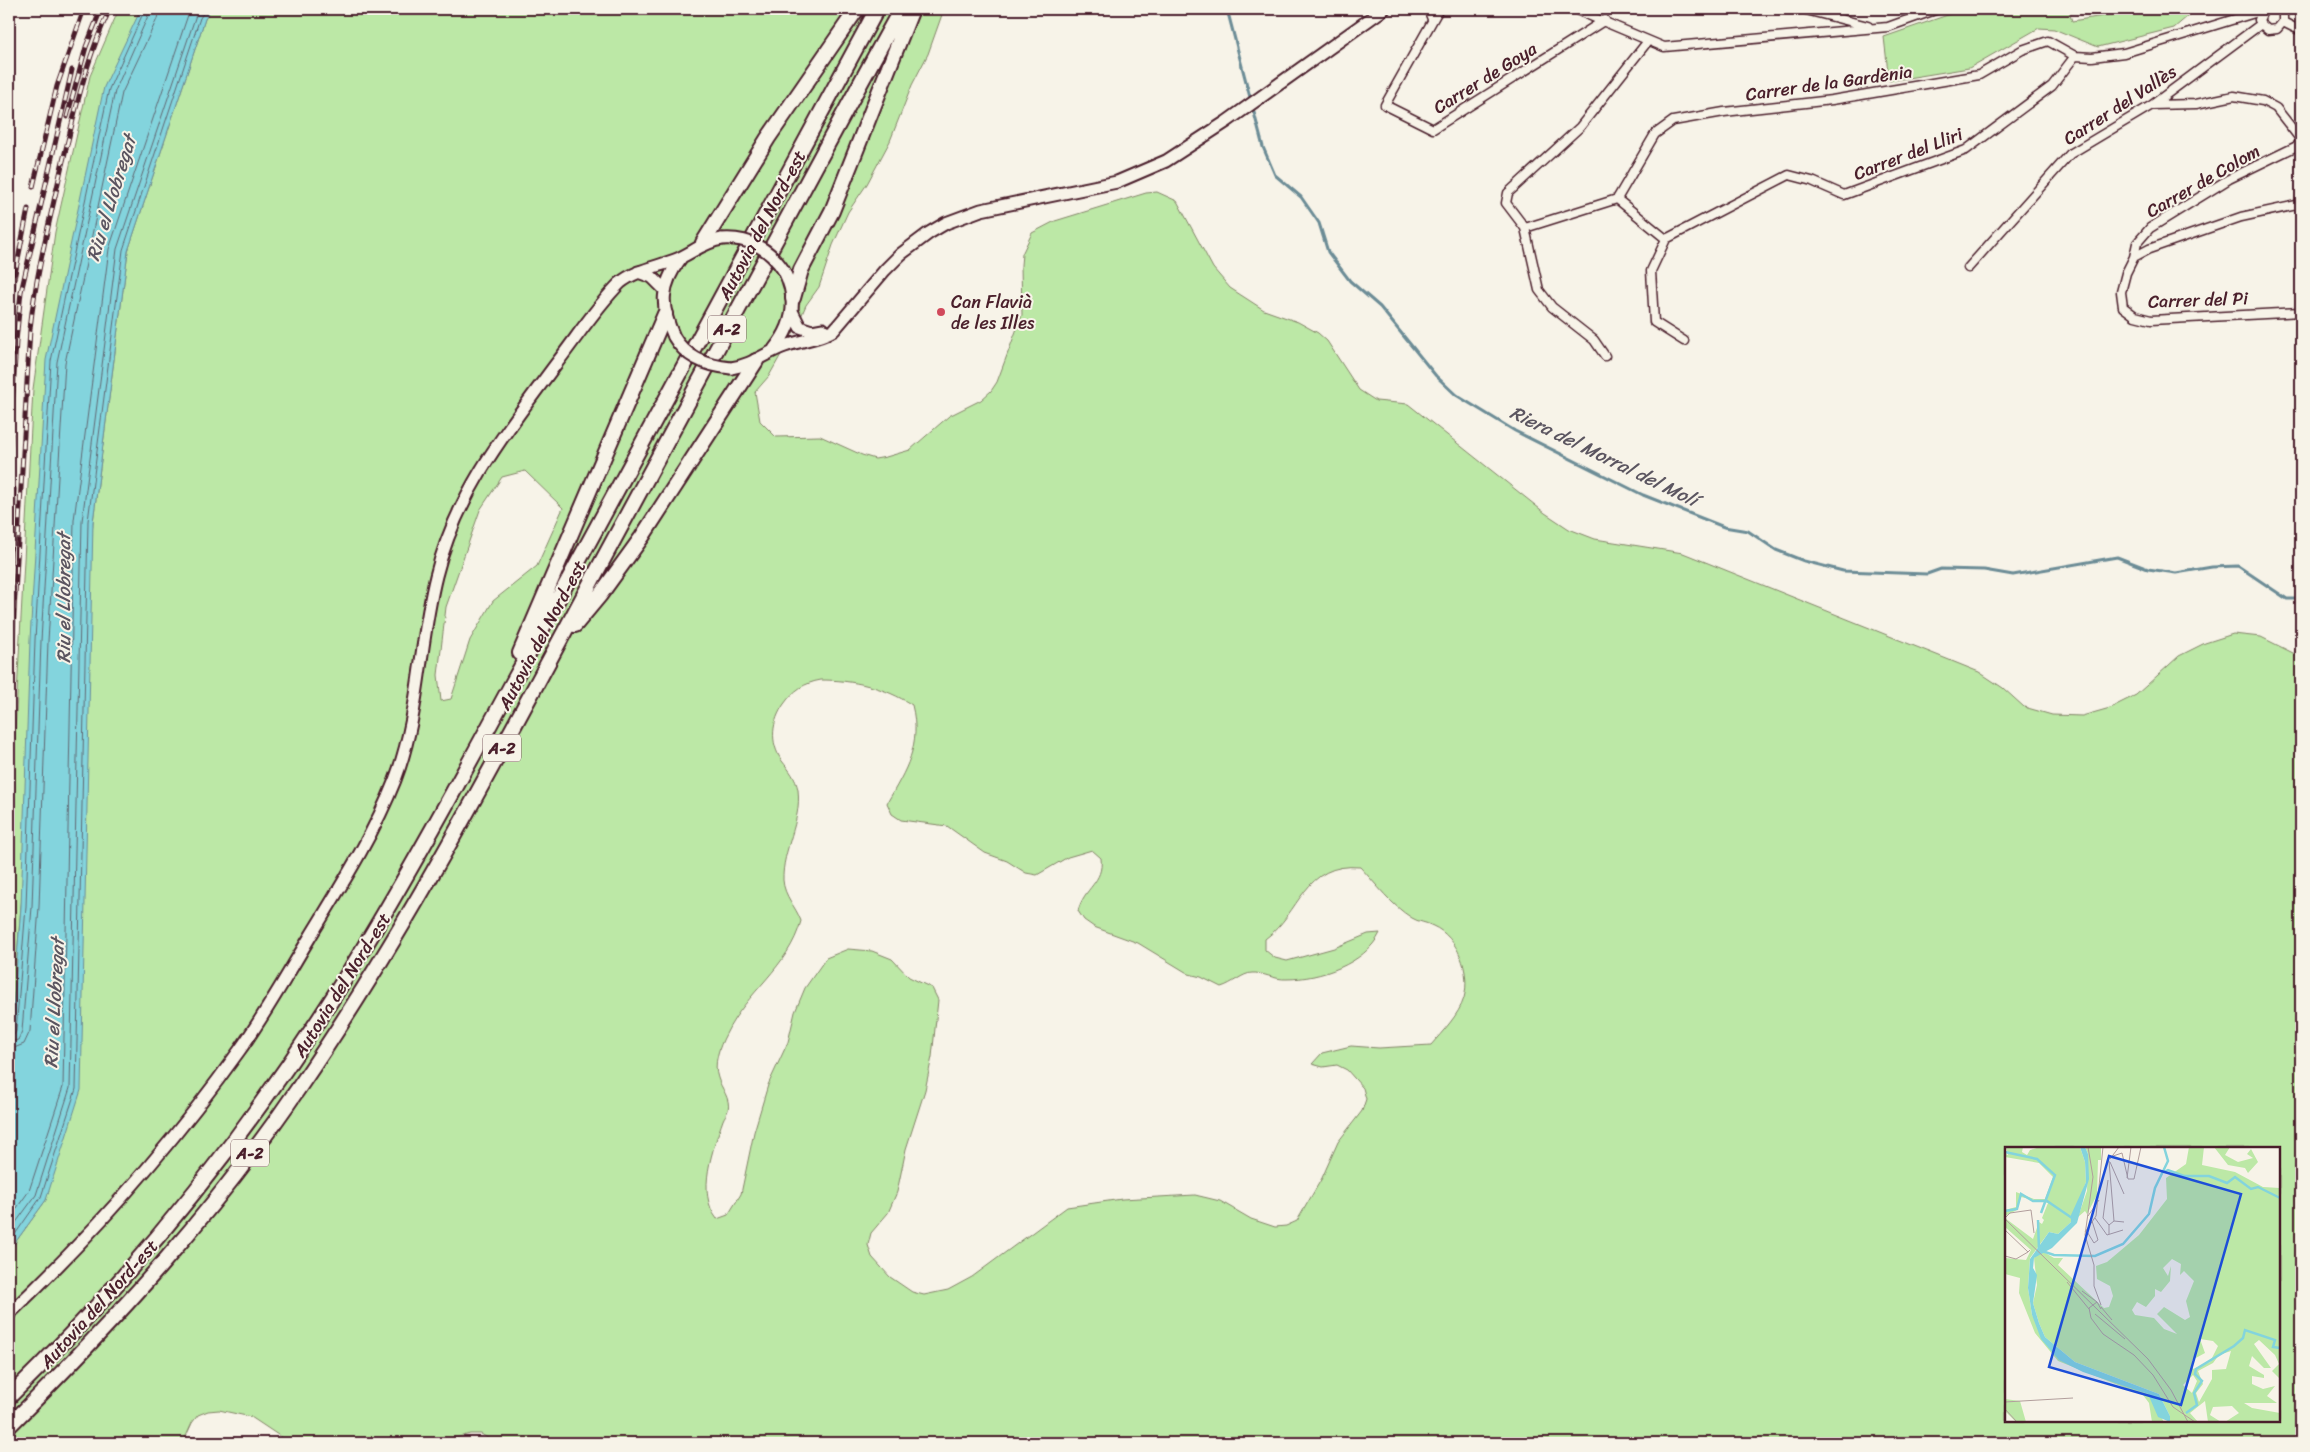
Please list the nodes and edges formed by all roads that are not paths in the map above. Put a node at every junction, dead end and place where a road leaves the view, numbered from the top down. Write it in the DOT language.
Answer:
graph roads {
  1 [pos="857,9"];
  2 [pos="877,9"];
  3 [pos="901,9"];
  4 [pos="912,9"];
  5 [pos="1384,9"];
  6 [pos="1430,9"];
  7 [pos="1439,9"];
  8 [pos="1574,9"];
  9 [pos="1802,9"];
  10 [pos="1938,9"];
  11 [pos="2280,9"];
  12 [pos="2263,10"];
  13 [pos="1432,19"];
  14 [pos="1605,20"];
  15 [pos="2284,22"];
  16 [pos="2261,24"];
  17 [pos="1873,27"];
  18 [pos="2301,31"];
  19 [pos="1648,40"];
  20 [pos="2074,56"];
  21 [pos="2152,105"];
  22 [pos="2301,142"];
  23 [pos="1617,199"];
  24 [pos="2301,204"];
  25 [pos="1525,228"];
  26 [pos="1666,239"];
  27 [pos="703,244"];
  28 [pos="682,257"];
  29 [pos="2134,257"];
  30 [pos="1968,268"];
  31 [pos="638,272"];
  32 [pos="665,290"];
  33 [pos="793,305"];
  34 [pos="2301,312"];
  35 [pos="665,314"];
  36 [pos="842,320"];
  37 [pos="1684,341"];
  38 [pos="773,350"];
  39 [pos="1605,356"];
  40 [pos="756,362"];
  41 [pos="555,649"];
  42 [pos="501,702"];
  43 [pos="9,1314"];
  44 [pos="9,1397"];
  45 [pos="9,1426"];
  1 -- 27 [label="highway"];
  2 -- 42 [label="highway, Autovia del Nord-est / A-2"];
  3 -- 41 [label="highway, Autovia del Nord-est / A-2"];
  4 -- 33 [label="highway"];
  5 -- 36 [label="main road"];
  6 -- 13 [label="street"];
  7 -- 13 [label="street, Carrer de Goya"];
  8 -- 14 [label="street"];
  9 -- 17 [label="street"];
  10 -- 17 [label="street"];
  11 -- 15 [label="street"];
  12 -- 16 [label="street"];
  12 -- 20 [label="street"];
  13 -- 14 [label="street, Carrer de Goya"];
  14 -- 19 [label="street"];
  15 -- 16 [label="street"];
  15 -- 18 [label="street"];
  16 -- 21 [label="street, Carrer del Vallès"];
  17 -- 19 [label="street"];
  19 -- 25 [label="street"];
  20 -- 23 [label="street, Carrer de la Gardènia"];
  20 -- 26 [label="street, Carrer del Lliri"];
  21 -- 22 [label="street"];
  21 -- 30 [label="street, Carrer del Vallès"];
  22 -- 29 [label="street, Carrer de Colom"];
  23 -- 25 [label="street"];
  23 -- 26 [label="street"];
  24 -- 29 [label="street"];
  25 -- 39 [label="street"];
  26 -- 37 [label="street"];
  27 -- 28 [label="main road"];
  27 -- 33 [label="main road, bridge"];
  28 -- 31 [label="main road"];
  28 -- 32 [label="main road"];
  29 -- 34 [label="street, Carrer del Pi"];
  31 -- 32 [label="main road"];
  31 -- 43 [label="main road"];
  32 -- 35 [label="main road"];
  33 -- 36 [label="main road"];
  33 -- 38 [label="main road"];
  35 -- 40 [label="main road, bridge"];
  35 -- 42 [label="highway"];
  36 -- 38 [label="main road"];
  38 -- 40 [label="main road"];
  40 -- 41 [label="highway"];
  41 -- 45 [label="highway, Autovia del Nord-est / A-2"];
  42 -- 44 [label="highway, Autovia del Nord-est / A-2"];
}
